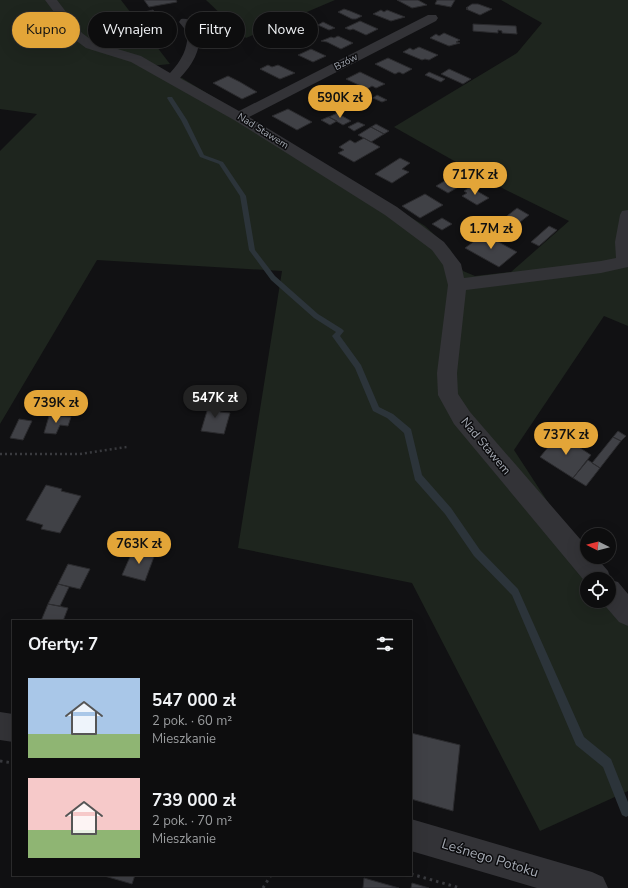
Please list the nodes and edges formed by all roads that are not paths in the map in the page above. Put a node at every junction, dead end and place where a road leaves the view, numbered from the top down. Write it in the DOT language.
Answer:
graph roads {
  1 [pos="51,0"];
  2 [pos="432,18"];
  3 [pos="193,48"];
  4 [pos="172,79"];
  5 [pos="239,117"];
  6 [pos="628,215"];
  7 [pos="626,262"];
  8 [pos="457,285"];
  9 [pos="593,572"];
  10 [pos="616,599"];
  11 [pos="628,613"];
  12 [pos="0,726"];
  13 [pos="12,728"];
  14 [pos="412,834"];
  15 [pos="541,881"];
  16 [pos="592,888"];
  1 -- 4 [label="street, Nad Stawem"];
  2 -- 5 [label="street, Bzów"];
  3 -- 4 [label="street"];
  4 -- 5 [label="street, Nad Stawem"];
  5 -- 8 [label="street, Nad Stawem"];
  6 -- 7 [label="street"];
  7 -- 8 [label="street"];
  8 -- 9 [label="street, Nad Stawem"];
  10 -- 11 [label="street"];
  12 -- 13 [label="street"];
  14 -- 15 [label="street, Leśnego Potoku"];
  15 -- 16 [label="street, Leśnego Potoku"];
}
